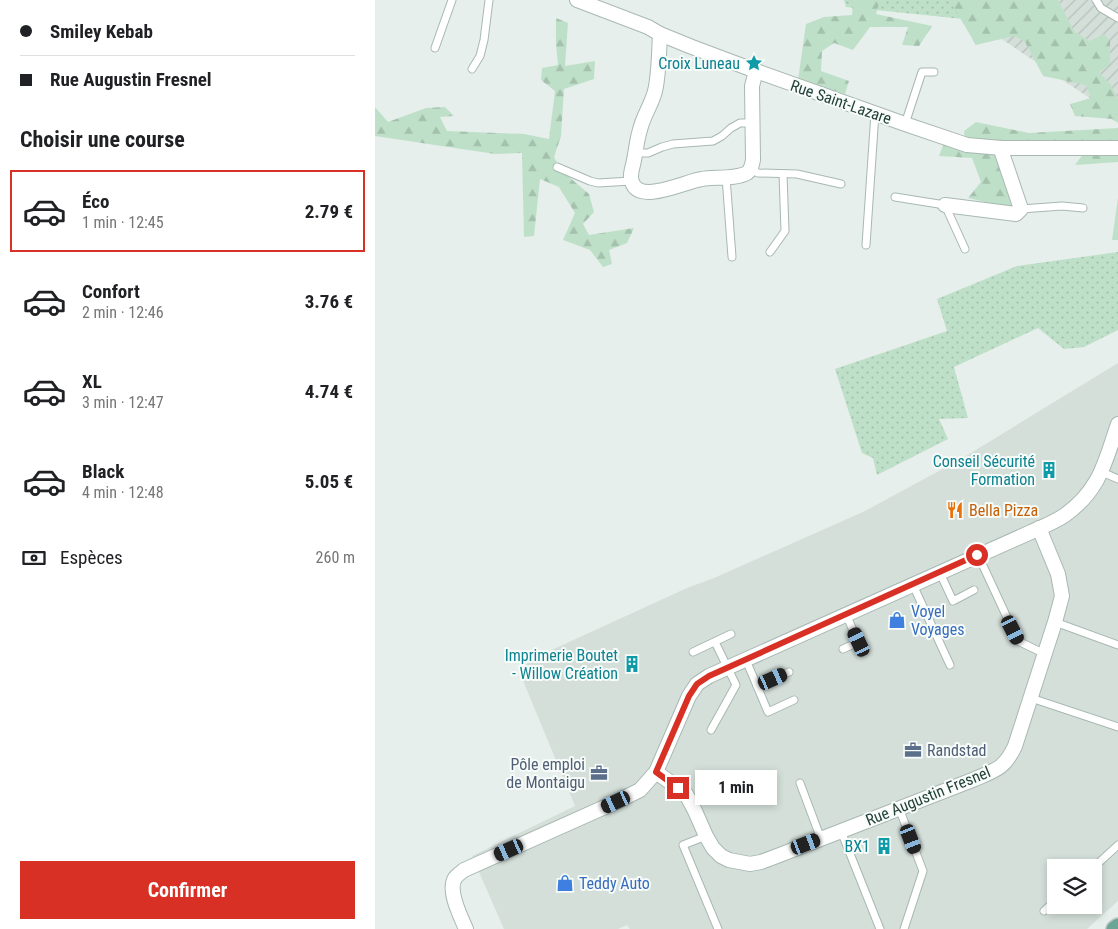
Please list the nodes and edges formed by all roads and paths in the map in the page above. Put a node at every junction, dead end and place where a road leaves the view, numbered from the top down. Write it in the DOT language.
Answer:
graph roads {
  1 [pos="452,0"];
  2 [pos="489,0"];
  3 [pos="577,0"];
  4 [pos="1096,0"];
  5 [pos="1118,18"];
  6 [pos="660,34"];
  7 [pos="435,48"];
  8 [pos="472,70"];
  9 [pos="756,72"];
  10 [pos="934,72"];
  11 [pos="875,113"];
  12 [pos="752,123"];
  13 [pos="905,124"];
  14 [pos="1002,148"];
  15 [pos="1118,148"];
  16 [pos="636,154"];
  17 [pos="557,167"];
  18 [pos="750,169"];
  19 [pos="783,174"];
  20 [pos="725,177"];
  21 [pos="631,180"];
  22 [pos="841,184"];
  23 [pos="895,197"];
  24 [pos="945,205"];
  25 [pos="1083,208"];
  26 [pos="1021,209"];
  27 [pos="867,245"];
  28 [pos="965,249"];
  29 [pos="770,252"];
  30 [pos="732,257"];
  31 [pos="1118,424"];
  32 [pos="1114,448"];
  33 [pos="1102,472"];
  34 [pos="1118,479"];
  35 [pos="1039,528"];
  36 [pos="977,555"];
  37 [pos="939,572"];
  38 [pos="913,584"];
  39 [pos="974,590"];
  40 [pos="846,614"];
  41 [pos="1055,622"];
  42 [pos="731,634"];
  43 [pos="715,642"];
  44 [pos="1118,645"];
  45 [pos="843,648"];
  46 [pos="693,652"];
  47 [pos="1045,654"];
  48 [pos="746,660"];
  49 [pos="950,665"];
  50 [pos="727,668"];
  51 [pos="789,672"];
  52 [pos="757,686"];
  53 [pos="1031,698"];
  54 [pos="794,700"];
  55 [pos="1118,727"];
  56 [pos="711,730"];
  57 [pos="656,772"];
  58 [pos="801,783"];
  59 [pos="899,808"];
  60 [pos="841,831"];
  61 [pos="706,836"];
  62 [pos="821,839"];
  63 [pos="1118,845"];
  64 [pos="1102,860"];
  65 [pos="1047,908"];
  66 [pos="1044,911"];
  67 [pos="1118,926"];
  68 [pos="466,929"];
  69 [pos="718,929"];
  70 [pos="880,929"];
  71 [pos="904,929"];
  72 [pos="1114,929"];
  1 -- 7 [label="lane"];
  2 -- 8 [label="lane"];
  3 -- 6 [label="street, Rue Saint-Lazare"];
  4 -- 5 [label="lane"];
  6 -- 9 [label="street, Rue Saint-Lazare"];
  6 -- 16 [label="street"];
  9 -- 11 [label="street, Rue Saint-Lazare"];
  9 -- 12 [label="street"];
  10 -- 13 [label="lane"];
  11 -- 13 [label="street, Rue Saint-Lazare"];
  11 -- 27 [label="lane"];
  12 -- 16 [label="lane"];
  12 -- 18 [label="street"];
  13 -- 14 [label="street, Rue Saint-Lazare"];
  14 -- 15 [label="street, Rue Saint-Lazare"];
  14 -- 26 [label="street"];
  16 -- 21 [label="street"];
  17 -- 21 [label="lane"];
  18 -- 19 [label="lane"];
  18 -- 20 [label="street"];
  19 -- 22 [label="lane"];
  19 -- 29 [label="lane"];
  20 -- 21 [label="street"];
  20 -- 30 [label="lane"];
  23 -- 24 [label="lane"];
  24 -- 26 [label="street"];
  24 -- 28 [label="lane"];
  25 -- 26 [label="lane"];
  31 -- 32 [label="street"];
  32 -- 33 [label="street"];
  33 -- 34 [label="lane"];
  33 -- 35 [label="street"];
  35 -- 36 [label="street"];
  35 -- 41 [label="street, Rue Augustin Fresnel"];
  36 -- 37 [label="street"];
  36 -- 47 [label="lane"];
  37 -- 38 [label="street"];
  37 -- 39 [label="lane"];
  38 -- 40 [label="street"];
  38 -- 49 [label="lane"];
  40 -- 45 [label="lane"];
  40 -- 48 [label="street"];
  41 -- 44 [label="lane"];
  41 -- 47 [label="street, Rue Augustin Fresnel"];
  42 -- 43 [label="lane"];
  43 -- 46 [label="lane"];
  43 -- 50 [label="lane"];
  47 -- 53 [label="street, Rue Augustin Fresnel"];
  48 -- 50 [label="street"];
  48 -- 52 [label="lane"];
  50 -- 56 [label="lane"];
  50 -- 57 [label="street"];
  51 -- 52 [label="lane"];
  52 -- 54 [label="lane"];
  53 -- 55 [label="lane"];
  53 -- 59 [label="street, Rue Augustin Fresnel"];
  57 -- 61 [label="street, Rue Augustin Fresnel"];
  57 -- 68 [label="street"];
  58 -- 62 [label="lane"];
  59 -- 60 [label="street, Rue Augustin Fresnel"];
  59 -- 71 [label="lane"];
  60 -- 62 [label="street, Rue Augustin Fresnel"];
  60 -- 70 [label="lane"];
  61 -- 62 [label="street, Rue Augustin Fresnel"];
  61 -- 69 [label="lane"];
  63 -- 64 [label="lane"];
  65 -- 66 [label="lane"];
  67 -- 72 [label="main road"];
}
